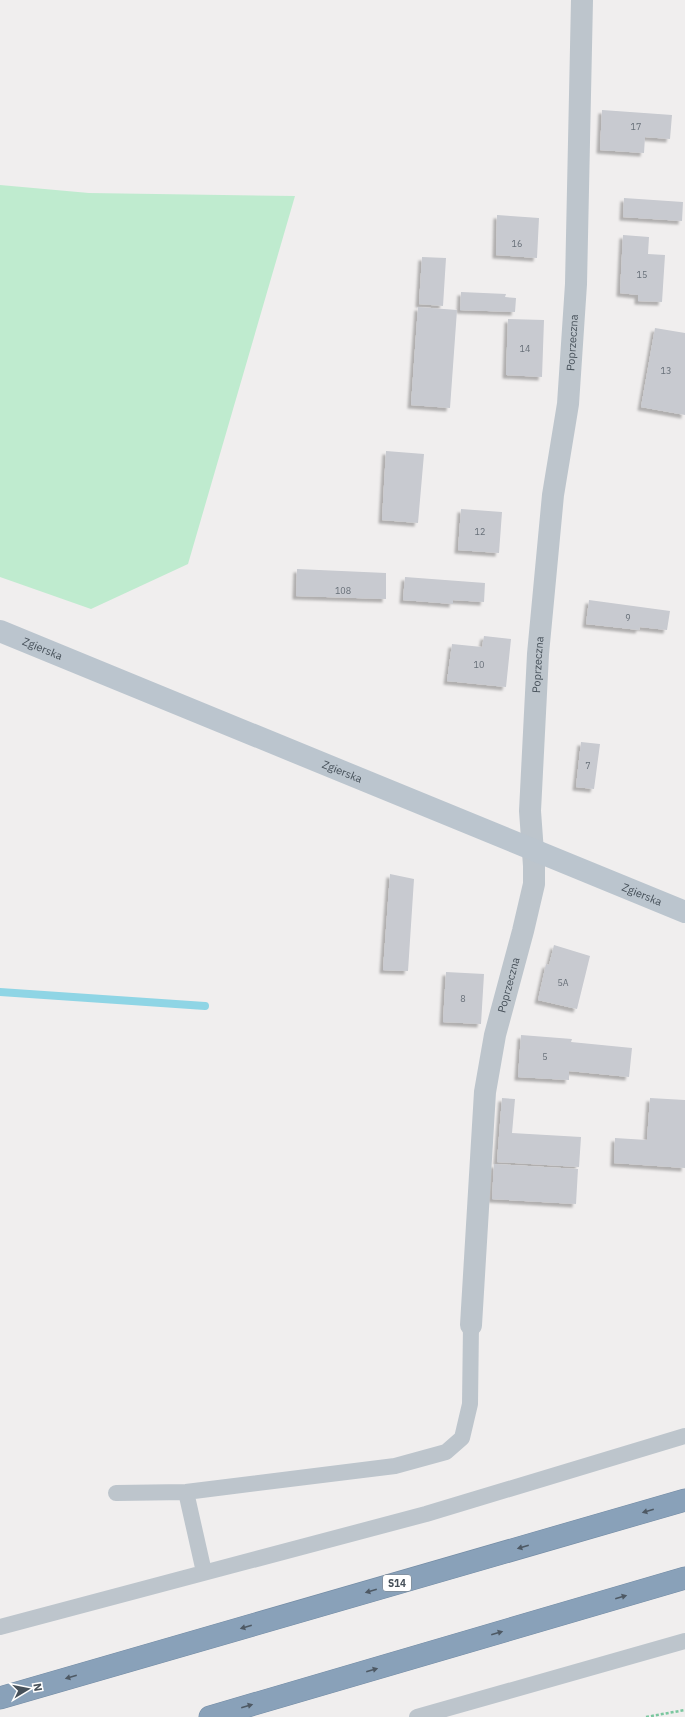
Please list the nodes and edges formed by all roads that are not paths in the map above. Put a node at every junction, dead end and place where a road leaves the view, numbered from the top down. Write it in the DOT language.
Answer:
graph roads {
  1 [pos="582,0"];
  2 [pos="0,631"];
  3 [pos="532,849"];
  4 [pos="685,912"];
  5 [pos="471,1325"];
  6 [pos="685,1436"];
  7 [pos="186,1492"];
  8 [pos="116,1493"];
  9 [pos="685,1500"];
  10 [pos="204,1572"];
  11 [pos="685,1578"];
  12 [pos="0,1627"];
  13 [pos="685,1642"];
  14 [pos="0,1698"];
  15 [pos="210,1717"];
  16 [pos="417,1717"];
  1 -- 3 [label="street, Poprzeczna"];
  2 -- 3 [label="main road, Zgierska"];
  3 -- 4 [label="main road, Zgierska"];
  3 -- 5 [label="street, Poprzeczna"];
  5 -- 7 [label="lane"];
  6 -- 10 [label="lane"];
  7 -- 8 [label="lane"];
  7 -- 10 [label="lane"];
  9 -- 14 [label="highway, S14, one-way"];
  10 -- 12 [label="lane"];
  15 -- 11 [label="highway, one-way"];
  13 -- 16 [label="lane"];
}
